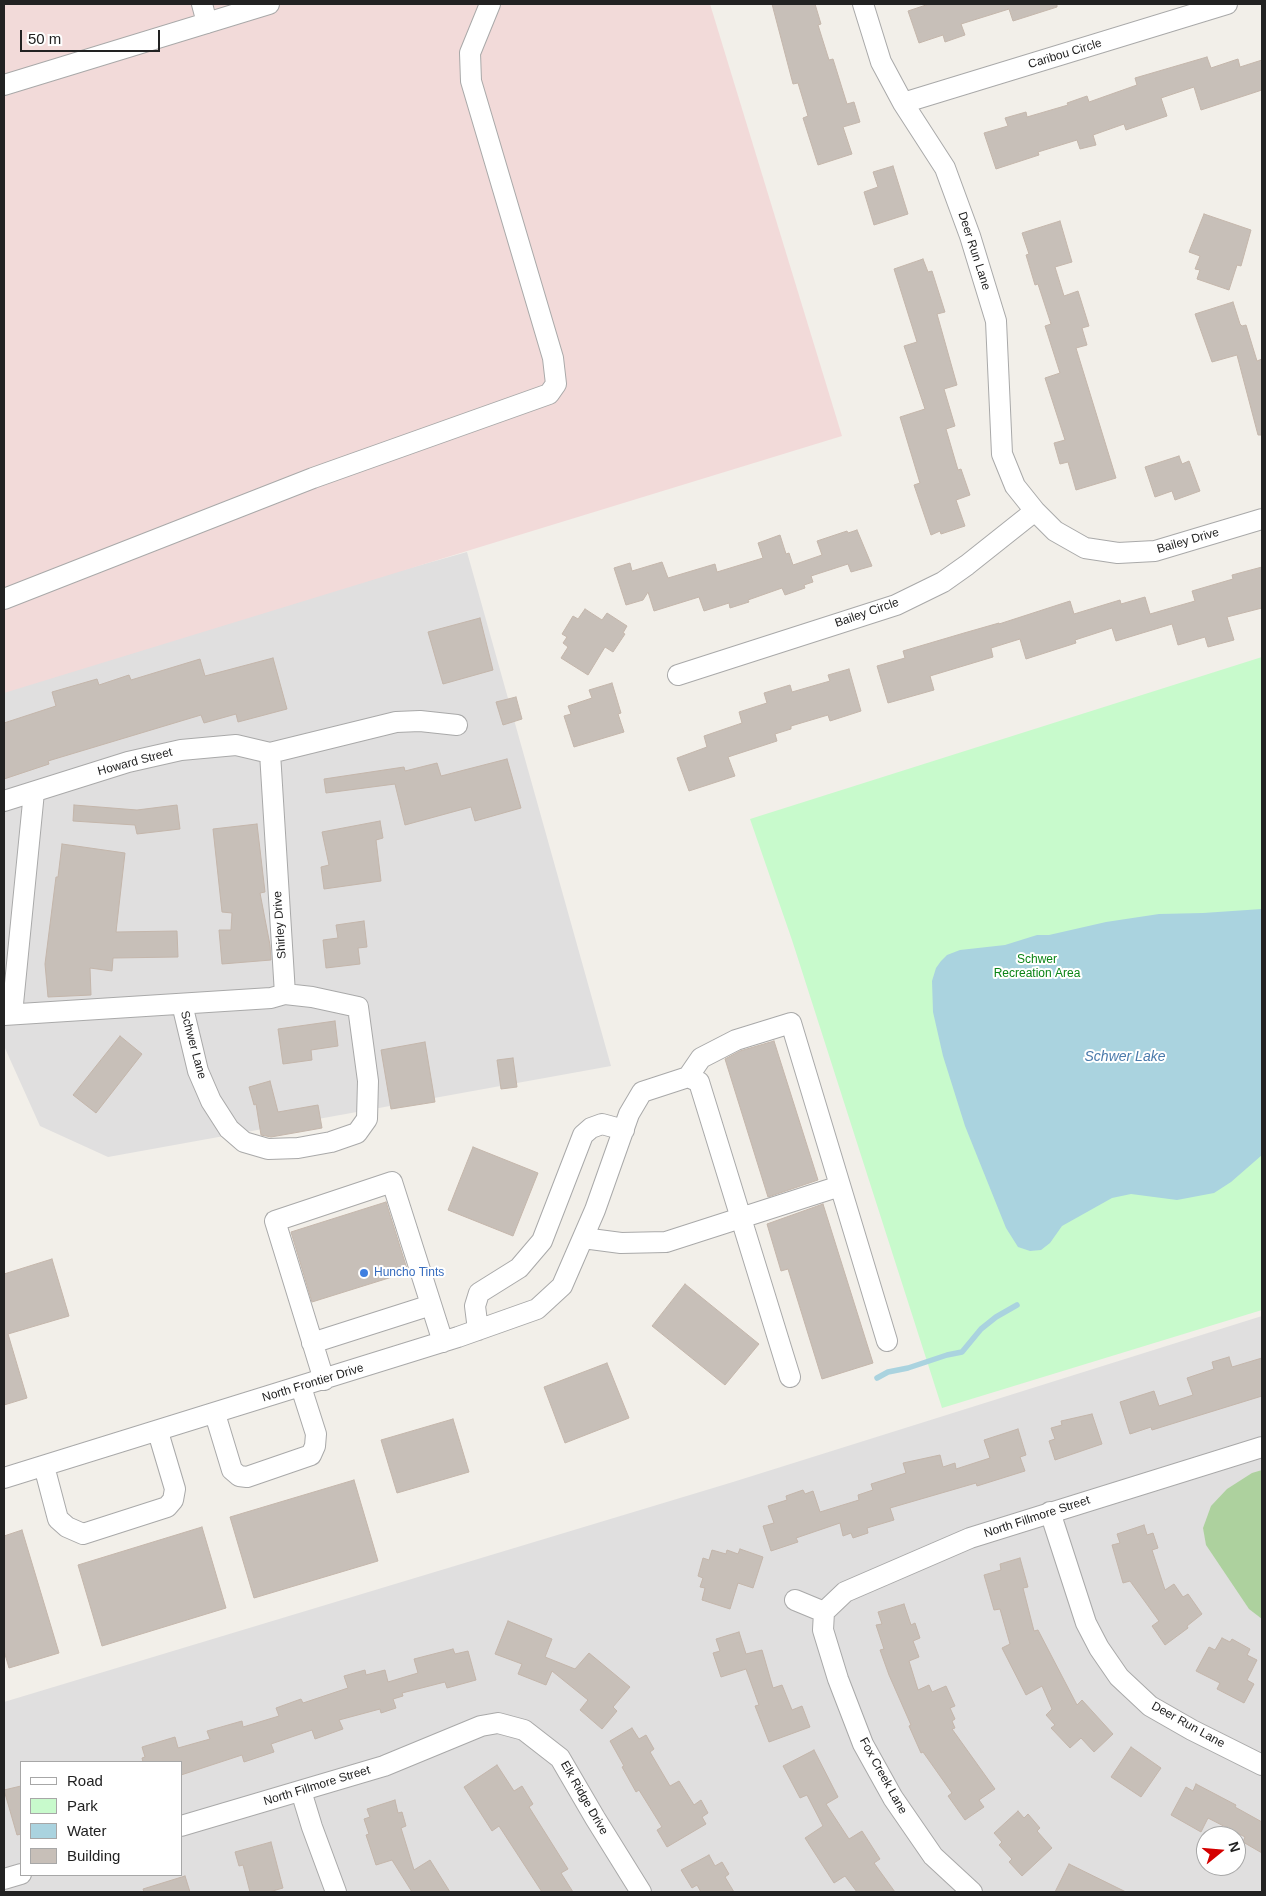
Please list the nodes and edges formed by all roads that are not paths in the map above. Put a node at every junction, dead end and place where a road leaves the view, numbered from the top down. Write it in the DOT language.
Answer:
graph roads {
  1 [pos="269,4"];
  2 [pos="490,4"];
  3 [pos="863,4"];
  4 [pos="1227,4"];
  5 [pos="204,13"];
  6 [pos="4,85"];
  7 [pos="903,104"];
  8 [pos="1035,511"];
  9 [pos="1262,519"];
  10 [pos="4,599"];
  11 [pos="678,674"];
  12 [pos="457,725"];
  13 [pos="270,753"];
  14 [pos="34,792"];
  15 [pos="4,800"];
  16 [pos="285,994"];
  17 [pos="182,1004"];
  18 [pos="8,1015"];
  19 [pos="688,1077"];
  20 [pos="624,1130"];
  21 [pos="840,1186"];
  22 [pos="741,1218"];
  23 [pos="583,1238"];
  24 [pos="431,1305"];
  25 [pos="478,1330"];
  26 [pos="887,1341"];
  27 [pos="443,1342"];
  28 [pos="312,1343"];
  29 [pos="790,1377"];
  30 [pos="324,1380"];
  31 [pos="301,1387"];
  32 [pos="215,1414"];
  33 [pos="158,1432"];
  34 [pos="1262,1447"];
  35 [pos="44,1466"];
  36 [pos="4,1478"];
  37 [pos="1050,1512"];
  38 [pos="795,1600"];
  39 [pos="824,1612"];
  40 [pos="450,1739"];
  41 [pos="1262,1765"];
  42 [pos="301,1791"];
  43 [pos="182,1826"];
  44 [pos="20,1874"];
  45 [pos="4,1879"];
  46 [pos="336,1892"];
  47 [pos="641,1892"];
  48 [pos="972,1892"];
  1 -- 5 [label="street"];
  2 -- 10 [label="street"];
  3 -- 7 [label="street, Deer Run Lane"];
  4 -- 7 [label="street, Caribou Circle"];
  5 -- 6 [label="street"];
  7 -- 8 [label="street, Deer Run Lane"];
  8 -- 9 [label="street, Bailey Drive"];
  8 -- 11 [label="street, Bailey Circle"];
  12 -- 13 [label="street, Howard Street"];
  13 -- 14 [label="street, Howard Street"];
  13 -- 16 [label="street, Shirley Drive"];
  14 -- 15 [label="street"];
  14 -- 18 [label="street"];
  16 -- 17 [label="street"];
  16 -- 17 [label="street, Schwer Lane"];
  17 -- 18 [label="street, Schwer Lane"];
  19 -- 20 [label="street, North Frontier Drive"];
  19 -- 21 [label="street"];
  19 -- 22 [label="street"];
  20 -- 23 [label="street, North Frontier Drive"];
  20 -- 25 [label="street"];
  21 -- 22 [label="street"];
  21 -- 26 [label="street"];
  22 -- 23 [label="street"];
  22 -- 29 [label="street"];
  23 -- 25 [label="street, North Frontier Drive"];
  24 -- 27 [label="street"];
  24 -- 28 [label="street"];
  24 -- 28 [label="street"];
  25 -- 27 [label="street, North Frontier Drive"];
  27 -- 30 [label="street, North Frontier Drive"];
  28 -- 30 [label="street"];
  30 -- 31 [label="street, North Frontier Drive"];
  31 -- 32 [label="street, North Frontier Drive"];
  31 -- 32 [label="street"];
  32 -- 33 [label="street, North Frontier Drive"];
  33 -- 35 [label="street, North Frontier Drive"];
  33 -- 35 [label="street"];
  34 -- 37 [label="street, North Fillmore Street"];
  35 -- 36 [label="street, North Frontier Drive"];
  37 -- 39 [label="street, North Fillmore Street"];
  37 -- 41 [label="street, Deer Run Lane"];
  38 -- 39 [label="street"];
  39 -- 48 [label="street, Fox Creek Lane"];
  40 -- 42 [label="street, North Fillmore Street"];
  40 -- 47 [label="street, Elk Ridge Drive"];
  42 -- 43 [label="street, North Fillmore Street"];
  42 -- 46 [label="street"];
  44 -- 45 [label="street"];
}
